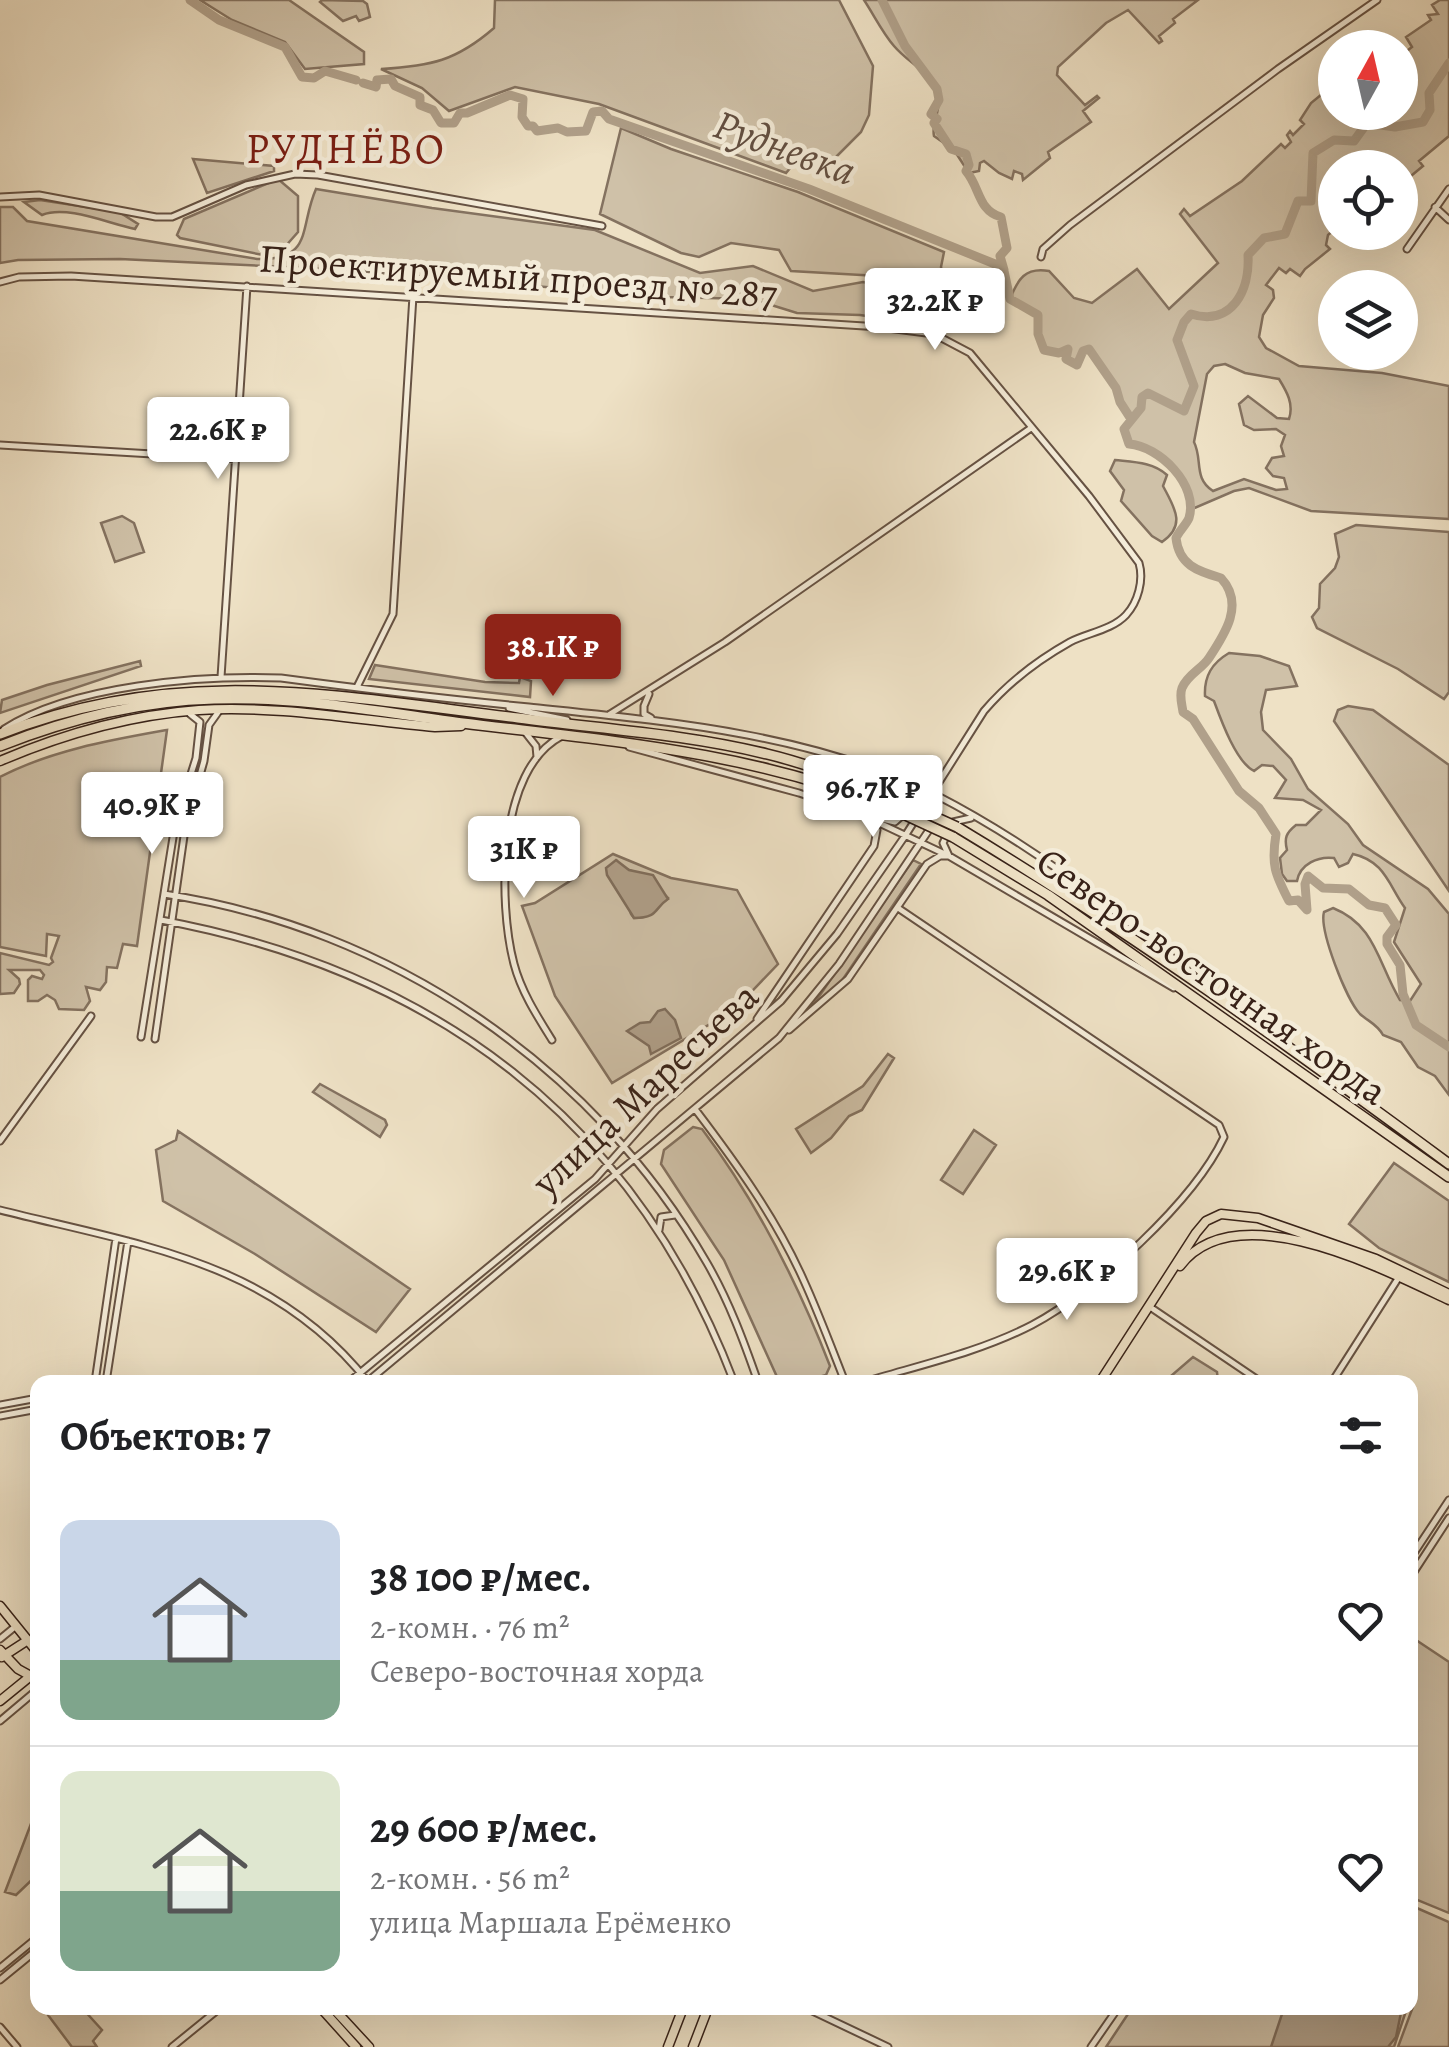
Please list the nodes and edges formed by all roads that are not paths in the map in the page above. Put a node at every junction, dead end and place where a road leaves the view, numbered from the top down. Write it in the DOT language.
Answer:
graph roads {
  1 [pos="1377,0"];
  2 [pos="1449,189"];
  3 [pos="0,197"];
  4 [pos="1434,207"];
  5 [pos="1449,220"];
  6 [pos="602,226"];
  7 [pos="1418,232"];
  8 [pos="1041,257"];
  9 [pos="0,282"];
  10 [pos="247,286"];
  11 [pos="413,296"];
  12 [pos="1032,427"];
  13 [pos="0,445"];
  14 [pos="237,459"];
  15 [pos="222,678"];
  16 [pos="356,687"];
  17 [pos="650,692"];
  18 [pos="482,702"];
  19 [pos="222,710"];
  20 [pos="182,712"];
  21 [pos="608,715"];
  22 [pos="657,722"];
  23 [pos="481,725"];
  24 [pos="522,730"];
  25 [pos="616,730"];
  26 [pos="0,733"];
  27 [pos="564,735"];
  28 [pos="587,738"];
  29 [pos="0,746"];
  30 [pos="537,760"];
  31 [pos="0,761"];
  32 [pos="900,780"];
  33 [pos="932,794"];
  34 [pos="888,801"];
  35 [pos="858,813"];
  36 [pos="938,816"];
  37 [pos="983,822"];
  38 [pos="955,832"];
  39 [pos="905,836"];
  40 [pos="920,843"];
  41 [pos="950,856"];
  42 [pos="164,894"];
  43 [pos="175,896"];
  44 [pos="898,908"];
  45 [pos="160,920"];
  46 [pos="171,922"];
  47 [pos="1219,998"];
  48 [pos="1210,1006"];
  49 [pos="91,1016"];
  50 [pos="750,1029"];
  51 [pos="141,1037"];
  52 [pos="155,1038"];
  53 [pos="779,1038"];
  54 [pos="552,1040"];
  55 [pos="694,1109"];
  56 [pos="0,1141"];
  57 [pos="624,1148"];
  58 [pos="634,1161"];
  59 [pos="1449,1164"];
  60 [pos="609,1165"];
  61 [pos="618,1175"];
  62 [pos="1449,1178"];
  63 [pos="0,1210"];
  64 [pos="678,1216"];
  65 [pos="660,1231"];
  66 [pos="116,1238"];
  67 [pos="128,1240"];
  68 [pos="1399,1276"];
  69 [pos="1449,1297"];
  70 [pos="1153,1308"];
  71 [pos="360,1373"];
  72 [pos="95,1375"];
  73 [pos="107,1375"];
  74 [pos="358,1375"];
  75 [pos="376,1375"];
  76 [pos="731,1375"];
  77 [pos="755,1375"];
  78 [pos="842,1375"];
  79 [pos="886,1375"];
  80 [pos="1106,1375"];
  81 [pos="1107,1375"];
  82 [pos="1251,1375"];
  83 [pos="1336,1375"];
  84 [pos="30,1399"];
  85 [pos="0,1405"];
  86 [pos="30,1410"];
  87 [pos="0,1416"];
  88 [pos="1449,1500"];
  89 [pos="1449,1518"];
  90 [pos="1418,1547"];
  91 [pos="1418,1566"];
  92 [pos="0,1606"];
  93 [pos="16,1626"];
  94 [pos="0,1638"];
  95 [pos="28,1640"];
  96 [pos="30,1643"];
  97 [pos="1,1655"];
  98 [pos="30,1672"];
  99 [pos="30,1679"];
  100 [pos="30,1697"];
  101 [pos="0,1701"];
  102 [pos="0,1721"];
  103 [pos="30,1944"];
  104 [pos="30,1956"];
  105 [pos="0,1968"];
  106 [pos="0,1980"];
  107 [pos="211,2015"];
  108 [pos="327,2015"];
  109 [pos="340,2015"];
  110 [pos="680,2015"];
  111 [pos="705,2015"];
  112 [pos="821,2015"];
  113 [pos="1113,2015"];
  114 [pos="0,2027"];
  115 [pos="17,2047"];
  116 [pos="172,2047"];
  117 [pos="356,2047"];
  118 [pos="369,2047"];
  119 [pos="668,2047"];
  120 [pos="693,2047"];
  121 [pos="888,2047"];
  122 [pos="1091,2047"];
  1 -- 8 [label="street"];
  2 -- 4 [label="street"];
  3 -- 6 [label="street"];
  4 -- 5 [label="street"];
  4 -- 7 [label="street"];
  9 -- 10 [label="street, Проектируемый проезд № 287"];
  10 -- 11 [label="street, Проектируемый проезд № 287"];
  10 -- 14 [label="street"];
  11 -- 12 [label="street, Проектируемый проезд № 287"];
  11 -- 16 [label="street"];
  12 -- 17 [label="street"];
  12 -- 33 [label="street, Проектируемый проезд № 287"];
  13 -- 14 [label="street"];
  14 -- 15 [label="street"];
  15 -- 16 [label="street"];
  15 -- 26 [label="street"];
  16 -- 18 [label="street"];
  17 -- 21 [label="street"];
  17 -- 22 [label="street"];
  18 -- 21 [label="street"];
  18 -- 25 [label="street"];
  19 -- 20 [label="main road"];
  19 -- 23 [label="main road"];
  19 -- 43 [label="street"];
  20 -- 31 [label="main road"];
  20 -- 42 [label="street"];
  21 -- 22 [label="street"];
  22 -- 32 [label="street"];
  23 -- 24 [label="highway, Северо-восточная хорда"];
  23 -- 29 [label="highway, Северо-восточная хорда"];
  24 -- 27 [label="highway, Северо-восточная хорда"];
  24 -- 30 [label="street"];
  25 -- 26 [label="highway, Северо-восточная хорда"];
  25 -- 34 [label="highway, Северо-восточная хорда"];
  27 -- 28 [label="highway, Северо-восточная хорда"];
  27 -- 30 [label="street"];
  28 -- 34 [label="highway, Северо-восточная хорда"];
  28 -- 35 [label="street"];
  30 -- 54 [label="street"];
  32 -- 33 [label="street"];
  32 -- 35 [label="street"];
  33 -- 37 [label="street"];
  33 -- 39 [label="street, улица Маресьева"];
  34 -- 38 [label="highway, Северо-восточная хорда, bridge"];
  35 -- 39 [label="street"];
  35 -- 50 [label="street"];
  36 -- 40 [label="street, улица Маресьева"];
  37 -- 41 [label="street"];
  37 -- 47 [label="street"];
  38 -- 47 [label="highway, Северо-восточная хорда"];
  38 -- 48 [label="highway, Северо-восточная хорда"];
  39 -- 40 [label="street"];
  39 -- 50 [label="street, улица Маресьева"];
  40 -- 41 [label="street"];
  40 -- 53 [label="street, улица Маресьева"];
  41 -- 44 [label="street"];
  41 -- 48 [label="street"];
  42 -- 43 [label="street"];
  42 -- 45 [label="street"];
  43 -- 46 [label="street"];
  43 -- 57 [label="street"];
  44 -- 53 [label="street"];
  44 -- 79 [label="street"];
  45 -- 46 [label="street"];
  45 -- 51 [label="street"];
  46 -- 52 [label="street"];
  46 -- 60 [label="street"];
  47 -- 59 [label="highway, Северо-восточная хорда"];
  48 -- 62 [label="highway, Северо-восточная хорда"];
  49 -- 56 [label="street"];
  50 -- 57 [label="street, улица Маресьева"];
  53 -- 55 [label="street, улица Маресьева"];
  55 -- 58 [label="street, улица Маресьева"];
  55 -- 78 [label="street"];
  57 -- 58 [label="street"];
  57 -- 60 [label="street, улица Маресьева"];
  58 -- 61 [label="street, улица Маресьева"];
  58 -- 64 [label="street"];
  60 -- 61 [label="street"];
  60 -- 71 [label="street, улица Маресьева"];
  61 -- 65 [label="street"];
  61 -- 75 [label="street, улица Маресьева"];
  63 -- 66 [label="street"];
  64 -- 65 [label="street"];
  64 -- 77 [label="street"];
  65 -- 76 [label="street"];
  66 -- 67 [label="street"];
  66 -- 72 [label="street"];
  67 -- 71 [label="street"];
  67 -- 73 [label="street"];
  68 -- 69 [label="main road"];
  68 -- 70 [label="main road"];
  68 -- 83 [label="street"];
  69 -- 80 [label="main road"];
  70 -- 81 [label="main road"];
  70 -- 82 [label="street"];
  71 -- 74 [label="street, улица Маресьева"];
  84 -- 85 [label="street"];
  86 -- 87 [label="street"];
  88 -- 90 [label="street"];
  89 -- 91 [label="street"];
  92 -- 93 [label="main road"];
  93 -- 94 [label="street"];
  93 -- 95 [label="main road"];
  95 -- 96 [label="main road"];
  95 -- 97 [label="main road"];
  97 -- 98 [label="main road"];
  99 -- 101 [label="main road"];
  100 -- 102 [label="street"];
  103 -- 105 [label="street"];
  104 -- 106 [label="street"];
  107 -- 116 [label="street"];
  108 -- 117 [label="main road"];
  109 -- 118 [label="main road"];
  110 -- 119 [label="main road"];
  111 -- 120 [label="main road"];
  112 -- 121 [label="street"];
  113 -- 122 [label="street"];
  114 -- 115 [label="street"];
}
